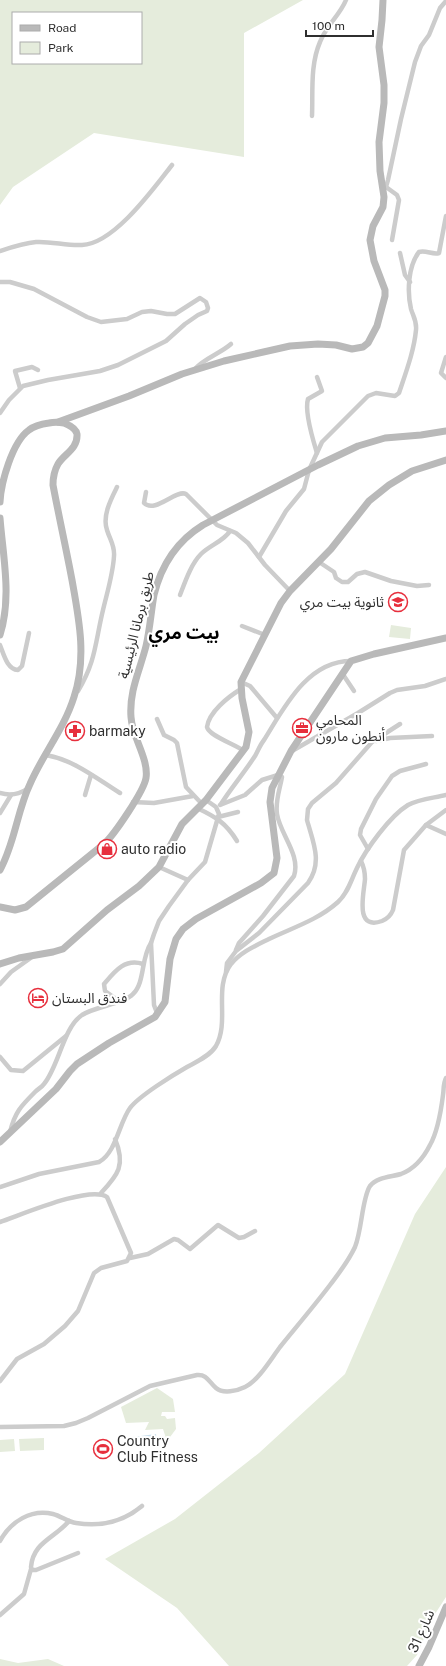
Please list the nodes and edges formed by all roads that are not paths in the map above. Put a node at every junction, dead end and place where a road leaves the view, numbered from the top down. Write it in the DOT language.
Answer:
graph roads {
  1 [pos="346,0"];
  2 [pos="383,0"];
  3 [pos="446,1"];
  4 [pos="312,116"];
  5 [pos="172,165"];
  6 [pos="384,189"];
  7 [pos="446,216"];
  8 [pos="392,240"];
  9 [pos="0,251"];
  10 [pos="400,253"];
  11 [pos="0,282"];
  12 [pos="410,282"];
  13 [pos="232,344"];
  14 [pos="446,357"];
  15 [pos="38,370"];
  16 [pos="194,370"];
  17 [pos="317,377"];
  18 [pos="446,378"];
  19 [pos="20,388"];
  20 [pos="0,413"];
  21 [pos="58,422"];
  22 [pos="446,431"];
  23 [pos="317,453"];
  24 [pos="446,460"];
  25 [pos="309,470"];
  26 [pos="117,487"];
  27 [pos="146,492"];
  28 [pos="0,502"];
  29 [pos="0,518"];
  30 [pos="212,521"];
  31 [pos="230,531"];
  32 [pos="259,557"];
  33 [pos="319,562"];
  34 [pos="429,585"];
  35 [pos="290,591"];
  36 [pos="180,595"];
  37 [pos="242,626"];
  38 [pos="29,633"];
  39 [pos="0,635"];
  40 [pos="265,635"];
  41 [pos="446,638"];
  42 [pos="0,645"];
  43 [pos="351,661"];
  44 [pos="342,673"];
  45 [pos="446,679"];
  46 [pos="241,686"];
  47 [pos="354,691"];
  48 [pos="74,696"];
  49 [pos="277,718"];
  50 [pos="157,719"];
  51 [pos="400,724"];
  52 [pos="432,736"];
  53 [pos="372,742"];
  54 [pos="244,751"];
  55 [pos="292,752"];
  56 [pos="46,755"];
  57 [pos="426,764"];
  58 [pos="91,775"];
  59 [pos="278,775"];
  60 [pos="27,789"];
  61 [pos="0,793"];
  62 [pos="120,793"];
  63 [pos="10,795"];
  64 [pos="85,795"];
  65 [pos="446,795"];
  66 [pos="193,796"];
  67 [pos="133,802"];
  68 [pos="202,804"];
  69 [pos="219,807"];
  70 [pos="446,810"];
  71 [pos="238,812"];
  72 [pos="0,813"];
  73 [pos="218,818"];
  74 [pos="426,825"];
  75 [pos="446,834"];
  76 [pos="237,841"];
  77 [pos="368,849"];
  78 [pos="361,861"];
  79 [pos="159,867"];
  80 [pos="0,870"];
  81 [pos="188,880"];
  82 [pos="0,907"];
  83 [pos="151,943"];
  84 [pos="247,943"];
  85 [pos="250,948"];
  86 [pos="236,951"];
  87 [pos="35,955"];
  88 [pos="0,964"];
  89 [pos="143,964"];
  90 [pos="226,972"];
  91 [pos="0,984"];
  92 [pos="119,1001"];
  93 [pos="157,1014"];
  94 [pos="67,1036"];
  95 [pos="0,1057"];
  96 [pos="446,1078"];
  97 [pos="10,1134"];
  98 [pos="115,1139"];
  99 [pos="0,1142"];
  100 [pos="0,1187"];
  101 [pos="101,1194"];
  102 [pos="0,1222"];
  103 [pos="254,1232"];
  104 [pos="130,1258"];
  105 [pos="0,1381"];
  106 [pos="0,1427"];
  107 [pos="142,1506"];
  108 [pos="69,1521"];
  109 [pos="0,1541"];
  110 [pos="78,1553"];
  111 [pos="31,1569"];
  112 [pos="446,1607"];
  113 [pos="0,1615"];
  114 [pos="420,1666"];
  1 -- 4 [label="street"];
  2 -- 6 [label="street"];
  3 -- 6 [label="street"];
  5 -- 9 [label="street"];
  6 -- 8 [label="street"];
  6 -- 16 [label="street"];
  7 -- 12 [label="street"];
  10 -- 12 [label="street"];
  11 -- 19 [label="street"];
  12 -- 23 [label="street"];
  13 -- 16 [label="street"];
  14 -- 18 [label="street"];
  15 -- 19 [label="street"];
  16 -- 21 [label="street"];
  17 -- 23 [label="street"];
  19 -- 20 [label="street"];
  21 -- 28 [label="street"];
  21 -- 48 [label="street"];
  22 -- 25 [label="street, طريق برمانا الرئيسية"];
  23 -- 25 [label="street"];
  24 -- 33 [label="street"];
  25 -- 30 [label="street, طريق برمانا الرئيسية"];
  25 -- 32 [label="street"];
  26 -- 48 [label="street"];
  27 -- 30 [label="street"];
  29 -- 39 [label="street"];
  30 -- 31 [label="street"];
  30 -- 67 [label="street, طريق برمانا الرئيسية"];
  31 -- 32 [label="street"];
  31 -- 36 [label="street"];
  32 -- 35 [label="street"];
  33 -- 34 [label="street"];
  33 -- 35 [label="street"];
  35 -- 40 [label="street"];
  37 -- 40 [label="street"];
  38 -- 42 [label="street"];
  40 -- 46 [label="street"];
  41 -- 43 [label="street"];
  43 -- 44 [label="street"];
  43 -- 49 [label="street"];
  44 -- 47 [label="street"];
  44 -- 55 [label="street"];
  45 -- 55 [label="street"];
  46 -- 49 [label="street"];
  46 -- 54 [label="street"];
  46 -- 54 [label="street"];
  48 -- 56 [label="street"];
  49 -- 69 [label="street"];
  50 -- 66 [label="street"];
  51 -- 53 [label="street"];
  52 -- 53 [label="street"];
  53 -- 84 [label="street"];
  54 -- 68 [label="street"];
  55 -- 59 [label="street"];
  56 -- 58 [label="street"];
  56 -- 60 [label="street"];
  57 -- 77 [label="street"];
  58 -- 62 [label="street"];
  58 -- 64 [label="street"];
  59 -- 69 [label="street"];
  59 -- 86 [label="street"];
  59 -- 93 [label="street"];
  60 -- 63 [label="street"];
  60 -- 80 [label="street"];
  61 -- 63 [label="street"];
  63 -- 72 [label="street"];
  65 -- 77 [label="street"];
  66 -- 67 [label="street"];
  66 -- 68 [label="street"];
  67 -- 82 [label="street, طريق برمانا الرئيسية"];
  68 -- 69 [label="street"];
  68 -- 73 [label="street"];
  68 -- 79 [label="street"];
  69 -- 73 [label="street"];
  70 -- 74 [label="street"];
  71 -- 73 [label="street"];
  73 -- 76 [label="street"];
  73 -- 81 [label="street"];
  74 -- 75 [label="street"];
  74 -- 78 [label="street"];
  77 -- 78 [label="street"];
  78 -- 85 [label="street"];
  79 -- 81 [label="street"];
  79 -- 87 [label="street"];
  81 -- 83 [label="street"];
  83 -- 89 [label="street"];
  83 -- 93 [label="street"];
  84 -- 85 [label="street"];
  84 -- 86 [label="street"];
  85 -- 90 [label="street"];
  86 -- 90 [label="street"];
  87 -- 88 [label="street"];
  87 -- 91 [label="street"];
  89 -- 92 [label="street"];
  89 -- 92 [label="street"];
  90 -- 98 [label="street"];
  92 -- 94 [label="street"];
  93 -- 97 [label="street"];
  94 -- 95 [label="street"];
  94 -- 97 [label="street"];
  96 -- 106 [label="street"];
  97 -- 99 [label="street"];
  98 -- 100 [label="street"];
  98 -- 101 [label="street"];
  101 -- 102 [label="street"];
  101 -- 104 [label="street"];
  103 -- 104 [label="street"];
  104 -- 105 [label="street"];
  107 -- 108 [label="street"];
  108 -- 109 [label="street"];
  108 -- 111 [label="street"];
  110 -- 111 [label="street"];
  111 -- 113 [label="street"];
  112 -- 114 [label="street, شارع 31"];
}
